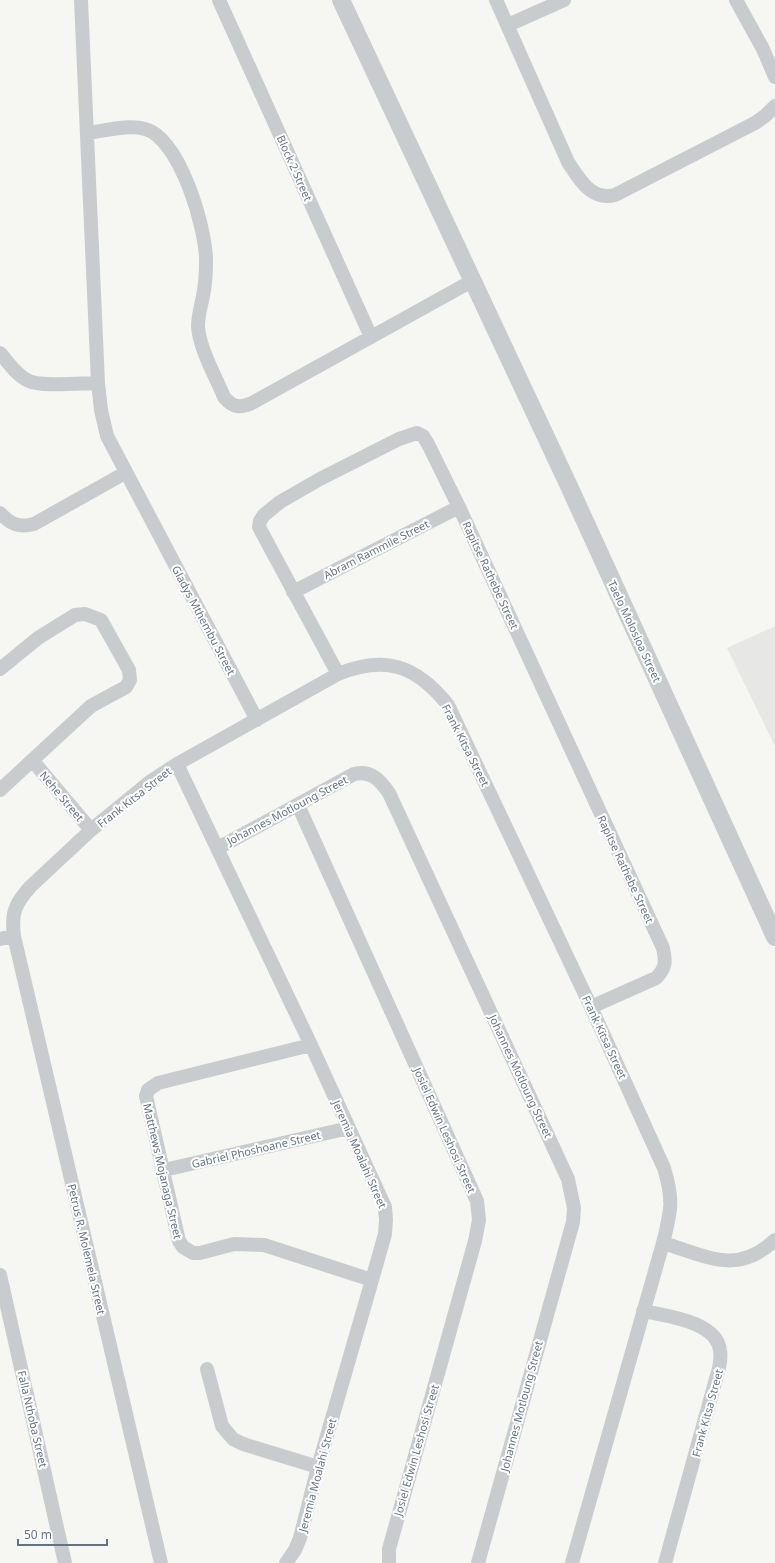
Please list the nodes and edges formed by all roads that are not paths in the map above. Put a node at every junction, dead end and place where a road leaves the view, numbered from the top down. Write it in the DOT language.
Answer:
graph roads {
  1 [pos="81,0"];
  2 [pos="219,0"];
  3 [pos="341,0"];
  4 [pos="496,0"];
  5 [pos="564,0"];
  6 [pos="736,0"];
  7 [pos="508,25"];
  8 [pos="775,77"];
  9 [pos="775,106"];
  10 [pos="88,133"];
  11 [pos="472,281"];
  12 [pos="371,337"];
  13 [pos="0,352"];
  14 [pos="98,383"];
  15 [pos="125,473"];
  16 [pos="459,507"];
  17 [pos="0,513"];
  18 [pos="293,592"];
  19 [pos="0,669"];
  20 [pos="338,674"];
  21 [pos="257,720"];
  22 [pos="32,761"];
  23 [pos="177,764"];
  24 [pos="0,790"];
  25 [pos="298,805"];
  26 [pos="91,830"];
  27 [pos="218,848"];
  28 [pos="14,936"];
  29 [pos="775,937"];
  30 [pos="0,939"];
  31 [pos="591,1007"];
  32 [pos="311,1045"];
  33 [pos="349,1128"];
  34 [pos="164,1170"];
  35 [pos="775,1240"];
  36 [pos="663,1243"];
  37 [pos="0,1274"];
  38 [pos="372,1280"];
  39 [pos="643,1311"];
  40 [pos="207,1369"];
  41 [pos="318,1467"];
  42 [pos="66,1563"];
  43 [pos="161,1563"];
  44 [pos="286,1563"];
  45 [pos="389,1563"];
  46 [pos="478,1563"];
  47 [pos="572,1563"];
  48 [pos="665,1563"];
  1 -- 10 [label="street, Gladys Mthembu Street"];
  2 -- 12 [label="street, Block 2 Street"];
  3 -- 11 [label="street, Taelo Molosioa Street"];
  4 -- 7 [label="street"];
  5 -- 7 [label="street"];
  6 -- 8 [label="street"];
  7 -- 9 [label="street"];
  10 -- 12 [label="street"];
  10 -- 14 [label="street, Gladys Mthembu Street"];
  11 -- 12 [label="street"];
  11 -- 29 [label="street, Taelo Molosioa Street"];
  13 -- 14 [label="street"];
  14 -- 15 [label="street, Gladys Mthembu Street"];
  15 -- 17 [label="street"];
  15 -- 21 [label="street, Gladys Mthembu Street"];
  16 -- 18 [label="street, Abram Rammile Street"];
  16 -- 18 [label="street, Rapitse Rathebe Street"];
  16 -- 31 [label="street, Rapitse Rathebe Street"];
  18 -- 20 [label="street, Rapitse Rathebe Street"];
  19 -- 22 [label="street"];
  20 -- 21 [label="street, Frank Kitsa Street"];
  20 -- 31 [label="street, Frank Kitsa Street"];
  21 -- 23 [label="street, Frank Kitsa Street"];
  22 -- 24 [label="street"];
  22 -- 26 [label="street, Nehe Street"];
  23 -- 26 [label="street, Frank Kitsa Street"];
  23 -- 27 [label="street, Jeremia Moalahi Street"];
  25 -- 27 [label="street, Johannes Motloung Street"];
  25 -- 45 [label="street, Josiel Edwin Leshosi Street"];
  25 -- 46 [label="street, Johannes Motloung Street"];
  26 -- 28 [label="street, Frank Kitsa Street"];
  27 -- 32 [label="street, Jeremia Moalahi Street"];
  28 -- 30 [label="street"];
  28 -- 43 [label="street, Petrus R. Molemela Street"];
  31 -- 36 [label="street, Frank Kitsa Street"];
  32 -- 33 [label="street, Jeremia Moalahi Street"];
  32 -- 34 [label="street, Matthews Mojanaga Street"];
  33 -- 34 [label="street, Gabriel Phoshoane Street"];
  33 -- 38 [label="street, Jeremia Moalahi Street"];
  34 -- 38 [label="street, Matthews Mojanaga Street"];
  35 -- 36 [label="street"];
  36 -- 39 [label="street, Frank Kitsa Street"];
  37 -- 42 [label="street, Falla Nthoba Street"];
  38 -- 41 [label="street, Jeremia Moalahi Street"];
  39 -- 47 [label="street, Frank Kitsa Street"];
  39 -- 48 [label="street, Frank Kitsa Street"];
  40 -- 41 [label="street"];
  41 -- 44 [label="street, Jeremia Moalahi Street"];
}
